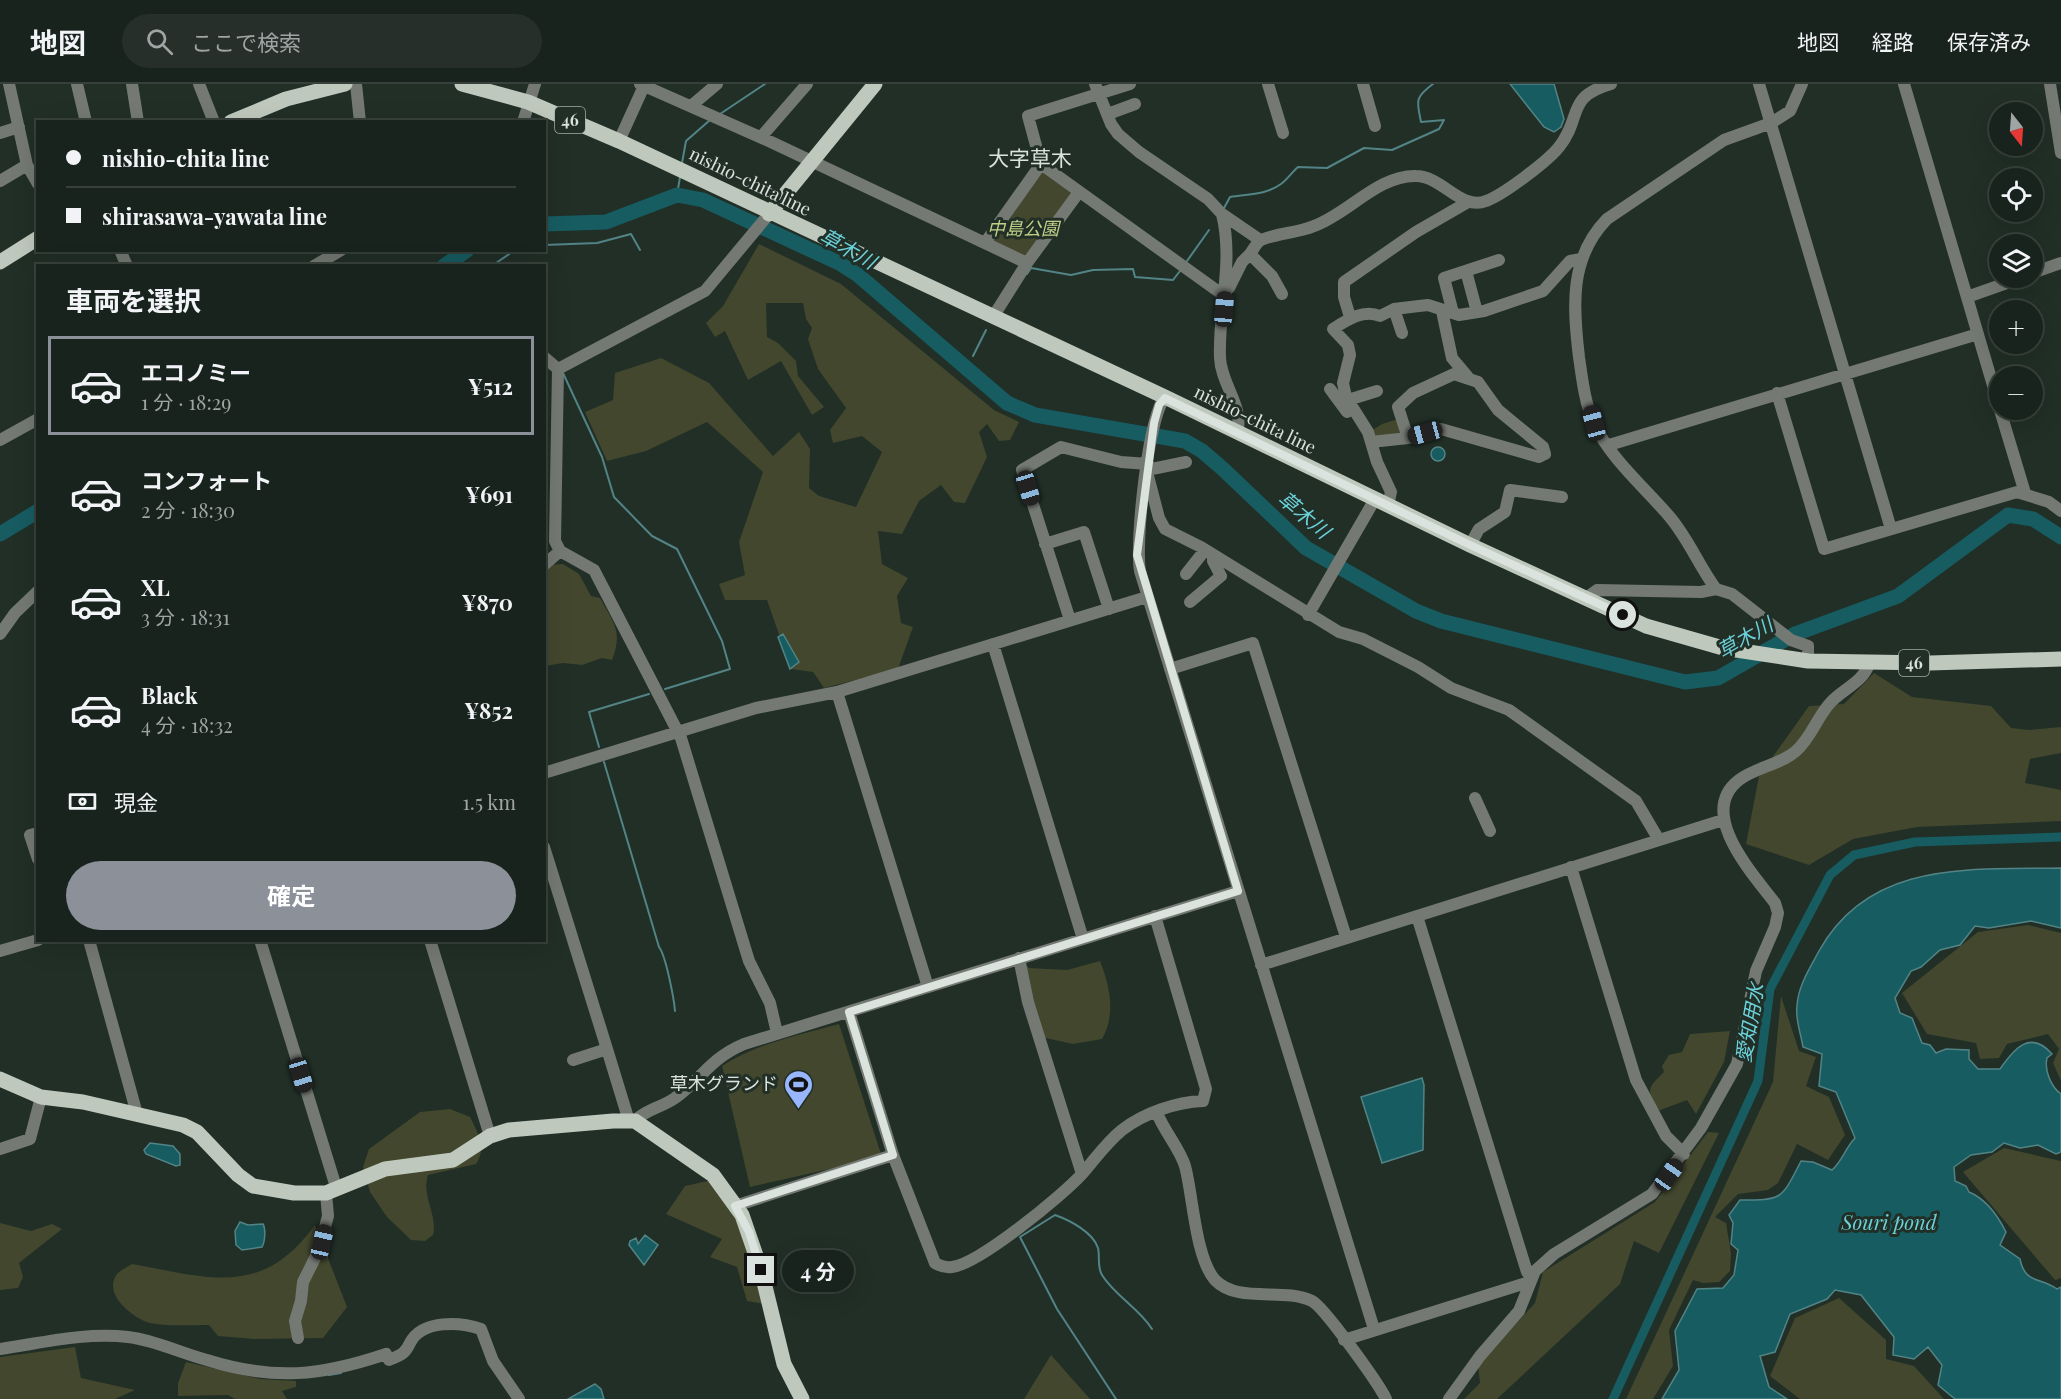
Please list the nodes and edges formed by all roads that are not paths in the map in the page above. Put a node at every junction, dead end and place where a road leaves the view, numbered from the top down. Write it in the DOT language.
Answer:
graph roads {
  1 [pos="9,84"];
  2 [pos="76,84"];
  3 [pos="132,84"];
  4 [pos="200,84"];
  5 [pos="345,84"];
  6 [pos="356,84"];
  7 [pos="462,84"];
  8 [pos="535,84"];
  9 [pos="717,84"];
  10 [pos="807,84"];
  11 [pos="874,84"];
  12 [pos="1130,84"];
  13 [pos="1268,84"];
  14 [pos="1363,84"];
  15 [pos="1611,84"];
  16 [pos="1759,84"];
  17 [pos="1802,84"];
  18 [pos="1904,84"];
  19 [pos="2050,84"];
  20 [pos="649,86"];
  21 [pos="1097,90"];
  22 [pos="1135,104"];
  23 [pos="692,106"];
  24 [pos="525,112"];
  25 [pos="1108,114"];
  26 [pos="85,120"];
  27 [pos="138,120"];
  28 [pos="213,120"];
  29 [pos="236,120"];
  30 [pos="360,120"];
  31 [pos="1771,123"];
  32 [pos="1375,126"];
  33 [pos="19,127"];
  34 [pos="0,133"];
  35 [pos="1283,133"];
  36 [pos="760,137"];
  37 [pos="619,141"];
  38 [pos="2061,153"];
  39 [pos="812,163"];
  40 [pos="1041,164"];
  41 [pos="27,165"];
  42 [pos="0,181"];
  43 [pos="36,181"];
  44 [pos="1079,192"];
  45 [pos="1468,202"];
  46 [pos="1222,214"];
  47 [pos="762,222"];
  48 [pos="36,239"];
  49 [pos="1260,240"];
  50 [pos="985,243"];
  51 [pos="338,252"];
  52 [pos="1250,254"];
  53 [pos="1581,259"];
  54 [pos="1499,260"];
  55 [pos="0,262"];
  56 [pos="1027,263"];
  57 [pos="2061,263"];
  58 [pos="317,264"];
  59 [pos="2043,269"];
  60 [pos="1466,271"];
  61 [pos="1993,288"];
  62 [pos="1226,291"];
  63 [pos="1282,294"];
  64 [pos="1967,297"];
  65 [pos="1394,309"];
  66 [pos="1448,312"];
  67 [pos="1477,312"];
  68 [pos="993,316"];
  69 [pos="1350,317"];
  70 [pos="1402,333"];
  71 [pos="1978,334"];
  72 [pos="546,359"];
  73 [pos="558,369"];
  74 [pos="1989,372"];
  75 [pos="1845,373"];
  76 [pos="1469,379"];
  77 [pos="1330,389"];
  78 [pos="1377,391"];
  79 [pos="1777,393"];
  80 [pos="1165,398"];
  81 [pos="1348,400"];
  82 [pos="36,420"];
  83 [pos="2003,420"];
  84 [pos="1362,423"];
  85 [pos="1237,434"];
  86 [pos="1408,438"];
  87 [pos="0,440"];
  88 [pos="1371,442"];
  89 [pos="1608,445"];
  90 [pos="1186,462"];
  91 [pos="1148,469"];
  92 [pos="2025,493"];
  93 [pos="1562,497"];
  94 [pos="1381,502"];
  95 [pos="2061,511"];
  96 [pos="1891,530"];
  97 [pos="1045,544"];
  98 [pos="1470,545"];
  99 [pos="560,551"];
  100 [pos="1209,552"];
  101 [pos="546,563"];
  102 [pos="1186,574"];
  103 [pos="1716,590"];
  104 [pos="36,593"];
  105 [pos="1148,597"];
  106 [pos="1586,598"];
  107 [pos="1190,602"];
  108 [pos="1108,609"];
  109 [pos="1308,615"];
  110 [pos="1070,620"];
  111 [pos="0,634"];
  112 [pos="993,644"];
  113 [pos="2061,658"];
  114 [pos="1808,661"];
  115 [pos="1869,664"];
  116 [pos="1170,669"];
  117 [pos="837,692"];
  118 [pos="678,732"];
  119 [pos="546,772"];
  120 [pos="1475,798"];
  121 [pos="1723,820"];
  122 [pos="1490,831"];
  123 [pos="36,834"];
  124 [pos="1659,840"];
  125 [pos="36,853"];
  126 [pos="546,853"];
  127 [pos="1571,867"];
  128 [pos="1238,891"];
  129 [pos="1155,916"];
  130 [pos="1417,916"];
  131 [pos="1346,937"];
  132 [pos="1083,939"];
  133 [pos="36,941"];
  134 [pos="90,942"];
  135 [pos="261,942"];
  136 [pos="431,942"];
  137 [pos="0,951"];
  138 [pos="1019,958"];
  139 [pos="1261,964"];
  140 [pos="928,987"];
  141 [pos="849,1012"];
  142 [pos="777,1033"];
  143 [pos="607,1049"];
  144 [pos="573,1060"];
  145 [pos="0,1079"];
  146 [pos="41,1097"];
  147 [pos="1157,1113"];
  148 [pos="137,1114"];
  149 [pos="632,1121"];
  150 [pos="490,1136"];
  151 [pos="0,1149"];
  152 [pos="1684,1154"];
  153 [pos="893,1155"];
  154 [pos="1082,1174"];
  155 [pos="331,1190"];
  156 [pos="735,1206"];
  157 [pos="1530,1279"];
  158 [pos="1374,1329"];
  159 [pos="298,1338"];
  160 [pos="1344,1340"];
  161 [pos="0,1349"];
  162 [pos="519,1399"];
  163 [pos="802,1399"];
  164 [pos="1386,1399"];
  165 [pos="1449,1399"];
  1 -- 33 [label="street"];
  2 -- 26 [label="street"];
  3 -- 27 [label="street"];
  4 -- 28 [label="street"];
  5 -- 29 [label="main road"];
  6 -- 30 [label="street"];
  7 -- 24 [label="main road, nishio-chita line / 46"];
  8 -- 24 [label="street"];
  9 -- 23 [label="street"];
  10 -- 36 [label="street"];
  11 -- 39 [label="main road"];
  12 -- 21 [label="street"];
  13 -- 35 [label="street"];
  14 -- 32 [label="street"];
  15 -- 45 [label="street"];
  16 -- 31 [label="street"];
  17 -- 31 [label="street"];
  18 -- 64 [label="street"];
  19 -- 38 [label="street"];
  20 -- 23 [label="street"];
  20 -- 37 [label="street"];
  21 -- 25 [label="street"];
  21 -- 40 [label="street"];
  22 -- 25 [label="street"];
  23 -- 36 [label="street"];
  24 -- 37 [label="main road, nishio-chita line / 46"];
  25 -- 46 [label="street"];
  31 -- 53 [label="street"];
  31 -- 75 [label="street"];
  33 -- 34 [label="street"];
  33 -- 41 [label="street"];
  36 -- 39 [label="street"];
  37 -- 47 [label="main road, nishio-chita line / 46"];
  39 -- 47 [label="main road"];
  39 -- 50 [label="street"];
  40 -- 44 [label="street"];
  40 -- 50 [label="street"];
  41 -- 42 [label="street"];
  41 -- 43 [label="street"];
  44 -- 56 [label="street"];
  44 -- 62 [label="street"];
  45 -- 49 [label="street"];
  45 -- 69 [label="street"];
  46 -- 49 [label="street"];
  46 -- 62 [label="street"];
  47 -- 68 [label="main road, nishio-chita line / 46"];
  47 -- 73 [label="street"];
  48 -- 55 [label="main road"];
  49 -- 52 [label="street"];
  50 -- 56 [label="street"];
  51 -- 58 [label="street"];
  52 -- 62 [label="street"];
  52 -- 63 [label="street"];
  53 -- 67 [label="street"];
  53 -- 89 [label="street"];
  54 -- 60 [label="street"];
  56 -- 68 [label="street"];
  57 -- 59 [label="street"];
  60 -- 66 [label="street"];
  60 -- 67 [label="street"];
  61 -- 64 [label="street"];
  62 -- 85 [label="street"];
  64 -- 71 [label="street"];
  65 -- 66 [label="street"];
  65 -- 69 [label="street"];
  65 -- 70 [label="street"];
  66 -- 67 [label="street"];
  66 -- 76 [label="street"];
  68 -- 80 [label="main road, nishio-chita line / 46"];
  69 -- 81 [label="street"];
  71 -- 74 [label="street"];
  71 -- 75 [label="street"];
  72 -- 73 [label="street"];
  73 -- 99 [label="street"];
  75 -- 79 [label="street"];
  75 -- 96 [label="street"];
  76 -- 86 [label="street"];
  76 -- 86 [label="street"];
  77 -- 84 [label="street"];
  78 -- 81 [label="street"];
  79 -- 89 [label="street"];
  79 -- 96 [label="street"];
  80 -- 85 [label="main road, nishio-chita line / 46"];
  80 -- 91 [label="street"];
  81 -- 84 [label="street"];
  82 -- 87 [label="street"];
  83 -- 92 [label="street"];
  84 -- 88 [label="street"];
  85 -- 94 [label="main road, nishio-chita line / 46"];
  86 -- 88 [label="street"];
  88 -- 94 [label="street"];
  89 -- 103 [label="street"];
  90 -- 91 [label="street"];
  91 -- 97 [label="street"];
  91 -- 100 [label="street"];
  91 -- 105 [label="street"];
  92 -- 95 [label="street"];
  92 -- 96 [label="street"];
  93 -- 98 [label="street"];
  94 -- 98 [label="main road, nishio-chita line / 46"];
  94 -- 109 [label="street"];
  97 -- 108 [label="street"];
  97 -- 110 [label="street"];
  98 -- 106 [label="main road, nishio-chita line / 46"];
  99 -- 101 [label="street"];
  99 -- 118 [label="street"];
  100 -- 102 [label="street"];
  100 -- 107 [label="street"];
  100 -- 109 [label="street"];
  103 -- 106 [label="street"];
  103 -- 114 [label="street"];
  104 -- 111 [label="street"];
  105 -- 108 [label="street"];
  105 -- 116 [label="street"];
  106 -- 114 [label="main road, nishio-chita line / 46"];
  108 -- 110 [label="street"];
  109 -- 124 [label="street"];
  110 -- 112 [label="street"];
  112 -- 117 [label="street"];
  112 -- 132 [label="street"];
  113 -- 115 [label="main road, nishio-chita line / 46"];
  114 -- 115 [label="main road, nishio-chita line / 46"];
  115 -- 121 [label="street"];
  116 -- 128 [label="street"];
  116 -- 131 [label="street"];
  117 -- 118 [label="street"];
  117 -- 140 [label="street"];
  118 -- 119 [label="street"];
  118 -- 142 [label="street"];
  120 -- 122 [label="street"];
  121 -- 124 [label="street"];
  121 -- 152 [label="street"];
  123 -- 125 [label="street"];
  124 -- 127 [label="street"];
  126 -- 143 [label="street"];
  127 -- 130 [label="street"];
  127 -- 152 [label="street"];
  128 -- 129 [label="street"];
  128 -- 139 [label="street"];
  129 -- 132 [label="street"];
  129 -- 147 [label="street"];
  130 -- 131 [label="street"];
  130 -- 157 [label="street"];
  131 -- 139 [label="street"];
  132 -- 138 [label="street"];
  133 -- 137 [label="street"];
  134 -- 148 [label="street"];
  135 -- 155 [label="street"];
  136 -- 150 [label="street"];
  138 -- 140 [label="street"];
  138 -- 154 [label="street"];
  139 -- 158 [label="street"];
  140 -- 141 [label="street"];
  141 -- 142 [label="street"];
  141 -- 153 [label="street"];
  142 -- 149 [label="street"];
  143 -- 144 [label="street"];
  143 -- 149 [label="street"];
  145 -- 146 [label="main road"];
  146 -- 148 [label="main road"];
  146 -- 151 [label="street"];
  147 -- 154 [label="street"];
  147 -- 160 [label="street"];
  148 -- 155 [label="main road"];
  149 -- 150 [label="main road"];
  149 -- 156 [label="main road"];
  150 -- 155 [label="main road"];
  152 -- 157 [label="street"];
  153 -- 154 [label="street"];
  153 -- 156 [label="street"];
  155 -- 159 [label="street"];
  156 -- 163 [label="main road"];
  157 -- 158 [label="street"];
  157 -- 165 [label="street"];
  158 -- 160 [label="street"];
  160 -- 164 [label="street"];
  161 -- 162 [label="street"];
}
